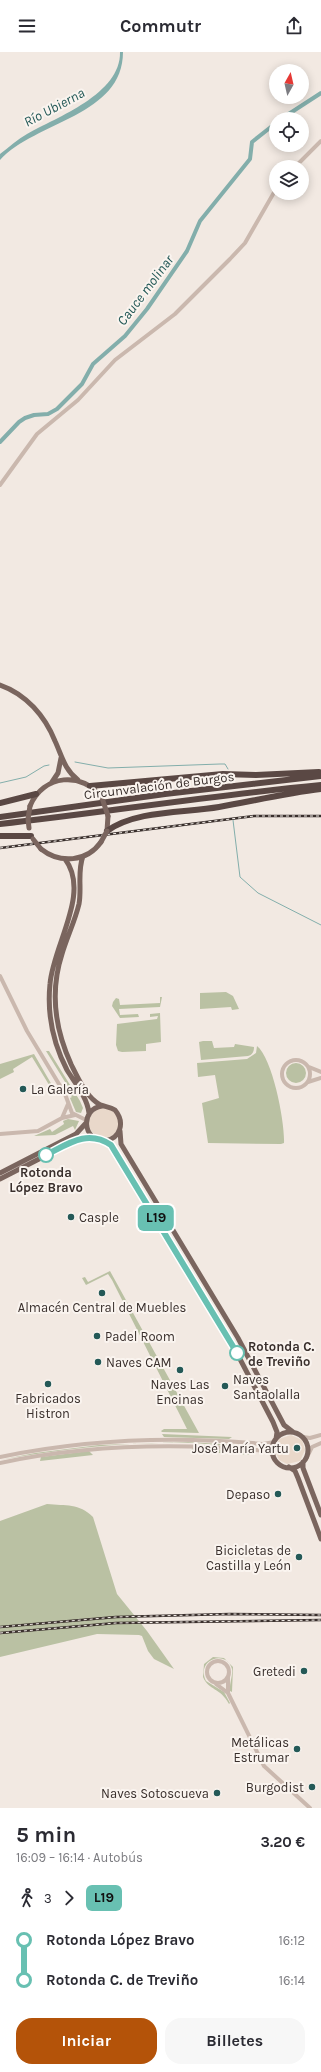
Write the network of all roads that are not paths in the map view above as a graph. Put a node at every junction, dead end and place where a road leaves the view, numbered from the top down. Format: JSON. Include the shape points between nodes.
{"nodes":[{"id":1,"x":321,"y":141,"type":"edge"},
{"id":2,"x":302,"y":160,"type":"edge"},
{"id":3,"x":270,"y":200,"type":"edge"},
{"id":4,"x":0,"y":485,"type":"edge"},
{"id":5,"x":0,"y":685,"type":"edge"},
{"id":6,"x":61,"y":755,"type":"junction"},
{"id":7,"x":321,"y":772,"type":"edge"},
{"id":8,"x":321,"y":776,"type":"edge"},
{"id":9,"x":78,"y":780,"type":"junction"},
{"id":10,"x":52,"y":782,"type":"junction"},
{"id":11,"x":321,"y":785,"type":"edge"},
{"id":12,"x":90,"y":786,"type":"junction"},
{"id":13,"x":321,"y":789,"type":"edge"},
{"id":14,"x":36,"y":794,"type":"junction"},
{"id":15,"x":0,"y":803,"type":"edge"},
{"id":16,"x":0,"y":817,"type":"edge"},
{"id":17,"x":0,"y":824,"type":"edge"},
{"id":18,"x":107,"y":831,"type":"junction"},
{"id":19,"x":0,"y":836,"type":"edge"},
{"id":20,"x":32,"y":838,"type":"junction"},
{"id":21,"x":83,"y":856,"type":"junction"},
{"id":22,"x":65,"y":859,"type":"junction"},
{"id":23,"x":0,"y":976,"type":"edge"},
{"id":24,"x":308,"y":1066,"type":"junction"},
{"id":25,"x":321,"y":1072,"type":"edge"},
{"id":26,"x":321,"y":1078,"type":"edge"},
{"id":27,"x":307,"y":1082,"type":"junction"},
{"id":28,"x":68,"y":1101,"type":"junction"},
{"id":29,"x":102,"y":1106,"type":"junction"},
{"id":30,"x":89,"y":1113,"type":"junction"},
{"id":31,"x":74,"y":1115,"type":"junction"},
{"id":32,"x":62,"y":1118,"type":"junction"},
{"id":33,"x":86,"y":1122,"type":"junction"},
{"id":34,"x":121,"y":1126,"type":"junction"},
{"id":35,"x":0,"y":1134,"type":"edge"},
{"id":36,"x":95,"y":1139,"type":"junction"},
{"id":37,"x":101,"y":1141,"type":"junction"},
{"id":38,"x":0,"y":1173,"type":"edge"},
{"id":39,"x":0,"y":1178,"type":"edge"},
{"id":40,"x":293,"y":1432,"type":"junction"},
{"id":41,"x":321,"y":1435,"type":"edge"},
{"id":42,"x":303,"y":1437,"type":"junction"},
{"id":43,"x":275,"y":1440,"type":"junction"},
{"id":44,"x":321,"y":1443,"type":"edge"},
{"id":45,"x":274,"y":1455,"type":"junction"},
{"id":46,"x":0,"y":1457,"type":"edge"},
{"id":47,"x":304,"y":1460,"type":"junction"},
{"id":48,"x":0,"y":1462,"type":"edge"},
{"id":49,"x":289,"y":1467,"type":"junction"},
{"id":50,"x":321,"y":1515,"type":"edge"},
{"id":51,"x":321,"y":1539,"type":"edge"},
{"id":52,"x":228,"y":1677,"type":"junction"},
{"id":53,"x":214,"y":1682,"type":"junction"},
{"id":54,"x":228,"y":1693,"type":"junction"},
{"id":55,"x":310,"y":1808,"type":"edge"}],
"edges":[{"from":1,"to":2,"type":"street"},
{"from":3,"to":4,"type":"street","via":[[250,236],[235,254],[175,314],[115,360],[78,400],[37,434]]},
{"from":5,"to":6,"type":"main road","via":[[18,694],[41,716],[49,727]]},
{"from":6,"to":9,"type":"main road","via":[[67,770]]},
{"from":6,"to":10,"type":"main road","via":[[58,773]]},
{"from":7,"to":12,"type":"highway","via":[[222,774]]},
{"from":8,"to":16,"type":"highway","name":"Circunvalación de Burgos"},
{"from":9,"to":10,"type":"main road"},
{"from":9,"to":12,"type":"main road"},
{"from":10,"to":14,"type":"main road"},
{"from":11,"to":17,"type":"highway","name":"Circunvalación de Burgos","via":[[238,793]]},
{"from":12,"to":18,"type":"main road","bridge":true,"via":[[102,798],[108,816]]},
{"from":13,"to":18,"type":"highway","via":[[218,807],[133,818],[118,823]]},
{"from":14,"to":15,"type":"highway"},
{"from":14,"to":20,"type":"main road","bridge":true,"via":[[28,814],[28,828]]},
{"from":18,"to":21,"type":"main road","bridge":true,"via":[[95,849]]},
{"from":19,"to":20,"type":"highway"},
{"from":20,"to":22,"type":"main road","bridge":true,"via":[[41,849]]},
{"from":21,"to":22,"type":"main road"},
{"from":21,"to":29,"type":"main road","via":[[80,864],[79,904],[58,971],[56,1012],[61,1039],[73,1068],[92,1098]]},
{"from":22,"to":30,"type":"main road","via":[[74,874],[75,890],[71,912],[51,974],[50,1016],[61,1056],[84,1097]]},
{"from":23,"to":28,"type":"street","via":[[25,1027]]},
{"from":24,"to":25,"type":"street"},
{"from":24,"to":27,"type":"street","via":[[310,1073]]},
{"from":24,"to":27,"type":"street","via":[[301,1061],[293,1060],[286,1065],[283,1073],[284,1081],[290,1086],[297,1087]]},
{"from":26,"to":27,"type":"street"},
{"from":28,"to":31,"type":"street"},
{"from":28,"to":32,"type":"street"},
{"from":29,"to":30,"type":"main road","via":[[94,1108]]},
{"from":29,"to":34,"type":"main road","via":[[115,1110],[121,1120]]},
{"from":30,"to":33,"type":"main road"},
{"from":31,"to":32,"type":"street"},
{"from":31,"to":33,"type":"street"},
{"from":32,"to":35,"type":"street","via":[[38,1131]]},
{"from":33,"to":36,"type":"main road","via":[[88,1131]]},
{"from":33,"to":38,"type":"main road","via":[[79,1132]]},
{"from":34,"to":37,"type":"main road","via":[[114,1138]]},
{"from":34,"to":40,"type":"main road","via":[[121,1144],[238,1338],[284,1425]]},
{"from":36,"to":37,"type":"main road"},
{"from":36,"to":39,"type":"main road","via":[[78,1139]]},
{"from":37,"to":43,"type":"main road","via":[[111,1145],[116,1152],[229,1338],[273,1422],[277,1432]]},
{"from":40,"to":42,"type":"main road"},
{"from":40,"to":43,"type":"main road","via":[[281,1434]]},
{"from":41,"to":42,"type":"street"},
{"from":42,"to":47,"type":"main road","via":[[308,1449]]},
{"from":43,"to":45,"type":"main road"},
{"from":43,"to":46,"type":"street","via":[[264,1444],[128,1440],[69,1445]]},
{"from":44,"to":47,"type":"street","via":[[312,1448]]},
{"from":45,"to":48,"type":"street","via":[[253,1449],[158,1445],[79,1450]]},
{"from":45,"to":49,"type":"main road","via":[[280,1464]]},
{"from":47,"to":49,"type":"main road"},
{"from":47,"to":50,"type":"main road","via":[[303,1468]]},
{"from":49,"to":51,"type":"main road","via":[[295,1471]]},
{"from":52,"to":53,"type":"street","via":[[220,1683]]},
{"from":52,"to":53,"type":"street","via":[[227,1667],[221,1662],[214,1662],[208,1667],[207,1674]]},
{"from":52,"to":54,"type":"street"},
{"from":53,"to":54,"type":"street"},
{"from":54,"to":55,"type":"street","via":[[265,1768]]}]}
